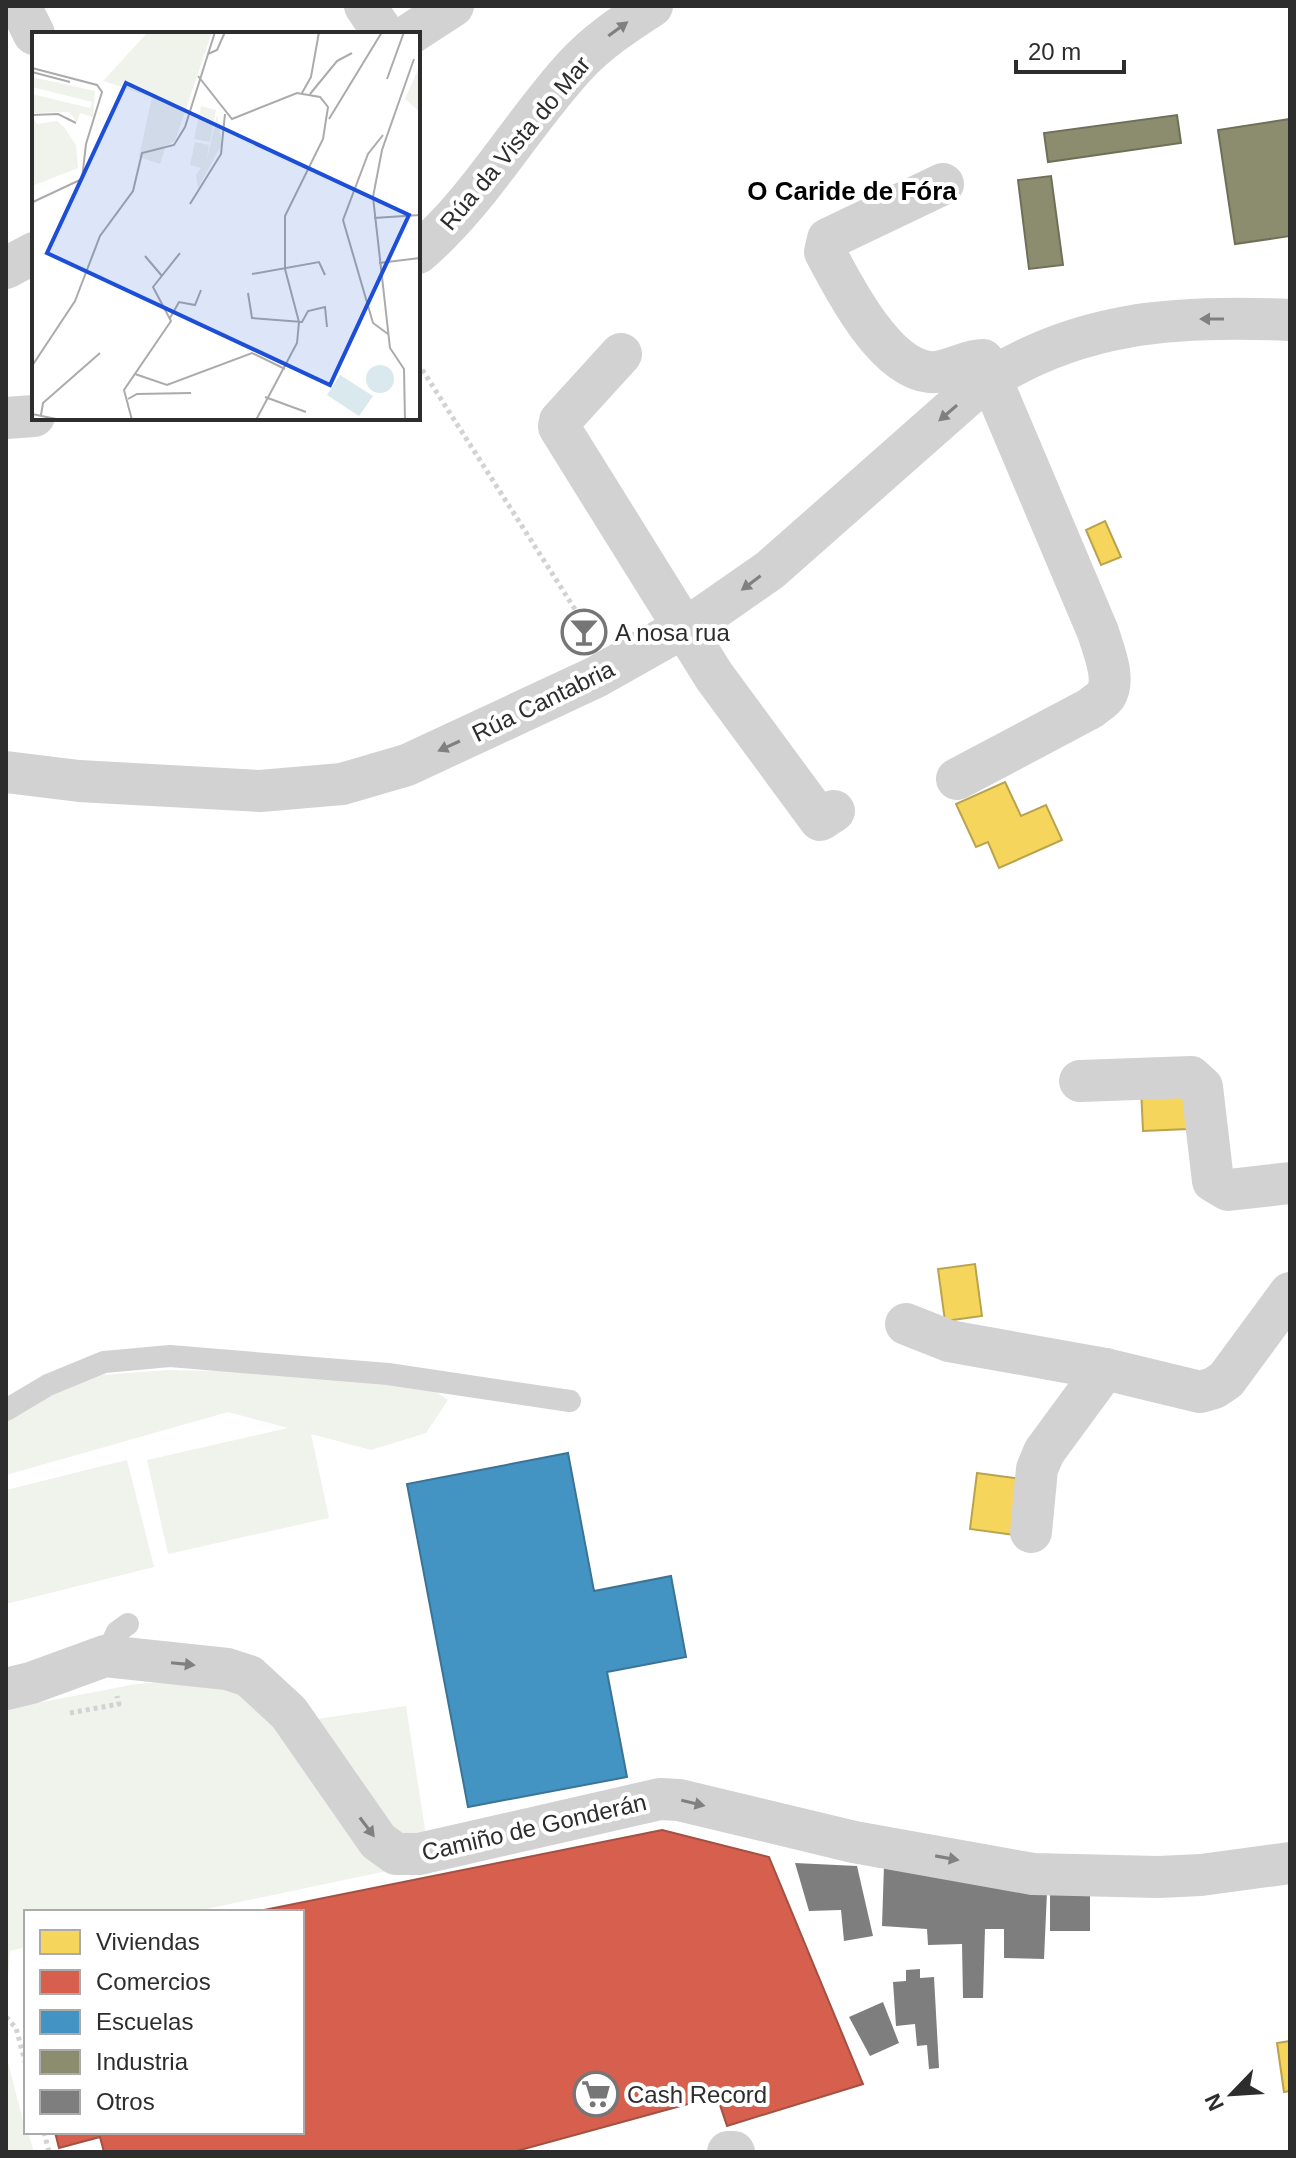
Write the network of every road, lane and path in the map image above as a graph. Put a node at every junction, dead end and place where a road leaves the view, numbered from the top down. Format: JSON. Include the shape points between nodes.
{"nodes":[{"id":1,"x":20,"y":6,"type":"edge"},
{"id":2,"x":365,"y":6,"type":"edge"},
{"id":3,"x":453,"y":6,"type":"edge"},
{"id":4,"x":652,"y":6,"type":"edge"},
{"id":5,"x":33,"y":32,"type":"edge"},
{"id":6,"x":383,"y":32,"type":"edge"},
{"id":7,"x":413,"y":32,"type":"edge"},
{"id":8,"x":943,"y":184,"type":"dead end"},
{"id":9,"x":420,"y":251,"type":"edge"},
{"id":10,"x":32,"y":254,"type":"edge"},
{"id":11,"x":6,"y":268,"type":"edge"},
{"id":12,"x":1290,"y":320,"type":"edge"},
{"id":13,"x":621,"y":354,"type":"dead end"},
{"id":14,"x":420,"y":366,"type":"edge"},
{"id":15,"x":992,"y":378,"type":"junction"},
{"id":16,"x":32,"y":416,"type":"edge"},
{"id":17,"x":6,"y":418,"type":"edge"},
{"id":18,"x":683,"y":628,"type":"junction"},
{"id":19,"x":599,"y":647,"type":"dead end"},
{"id":20,"x":6,"y":772,"type":"edge"},
{"id":21,"x":957,"y":779,"type":"dead end"},
{"id":22,"x":834,"y":811,"type":"dead end"},
{"id":23,"x":1080,"y":1081,"type":"dead end"},
{"id":24,"x":1290,"y":1183,"type":"edge"},
{"id":25,"x":1290,"y":1293,"type":"edge"},
{"id":26,"x":906,"y":1324,"type":"dead end"},
{"id":27,"x":1105,"y":1369,"type":"junction"},
{"id":28,"x":570,"y":1401,"type":"dead end"},
{"id":29,"x":6,"y":1410,"type":"edge"},
{"id":30,"x":1031,"y":1532,"type":"dead end"},
{"id":31,"x":6,"y":1689,"type":"edge"},
{"id":32,"x":1290,"y":1863,"type":"edge"},
{"id":33,"x":6,"y":2017,"type":"edge"},
{"id":34,"x":24,"y":2058,"type":"edge"},
{"id":35,"x":728,"y":2152,"type":"edge"},
{"id":36,"x":734,"y":2152,"type":"edge"}],
"edges":[{"from":1,"to":5,"type":"street"},
{"from":2,"to":6,"type":"street"},
{"from":3,"to":7,"type":"street"},
{"from":9,"to":4,"type":"street","name":"Rúa da Vista do Mar","one_way":true,"via":[[445,230],[575,66],[612,31]]},
{"from":8,"to":15,"type":"street","via":[[828,239],[825,252],[872,331],[896,355],[930,372],[983,360]]},
{"from":10,"to":11,"type":"street"},
{"from":12,"to":15,"type":"street","name":"Rúa Cantabria","one_way":true,"via":[[1176,319],[1131,325],[1042,351]]},
{"from":13,"to":18,"type":"street","via":[[559,427]]},
{"from":14,"to":19,"type":"path"},
{"from":15,"to":18,"type":"street","name":"Rúa Cantabria","one_way":true,"via":[[770,570]]},
{"from":15,"to":21,"type":"street","via":[[1098,632],[1109,684],[1106,695],[1091,708]]},
{"from":16,"to":17,"type":"street"},
{"from":18,"to":20,"type":"street","name":"Rúa Cantabria","one_way":true,"via":[[596,677],[435,753],[342,784],[260,791]]},
{"from":18,"to":22,"type":"street","via":[[820,820]]},
{"from":23,"to":24,"type":"street","via":[[1191,1077],[1202,1087],[1213,1181],[1228,1190]]},
{"from":25,"to":27,"type":"street","via":[[1226,1380],[1214,1388],[1200,1392]]},
{"from":26,"to":27,"type":"street","via":[[949,1341]]},
{"from":27,"to":30,"type":"street","via":[[1044,1452],[1037,1469]]},
{"from":28,"to":29,"type":"lane","via":[[388,1374],[170,1356],[104,1362]]},
{"from":31,"to":32,"type":"street","name":"Camiño de Gonderán","one_way":true,"via":[[31,1683],[117,1640],[249,1676],[289,1713],[362,1820],[396,1854],[419,1854],[660,1799],[1033,1874],[1158,1877]]},
{"from":33,"to":34,"type":"path","via":[[16,2028]]},
{"from":35,"to":36,"type":"street"}]}
